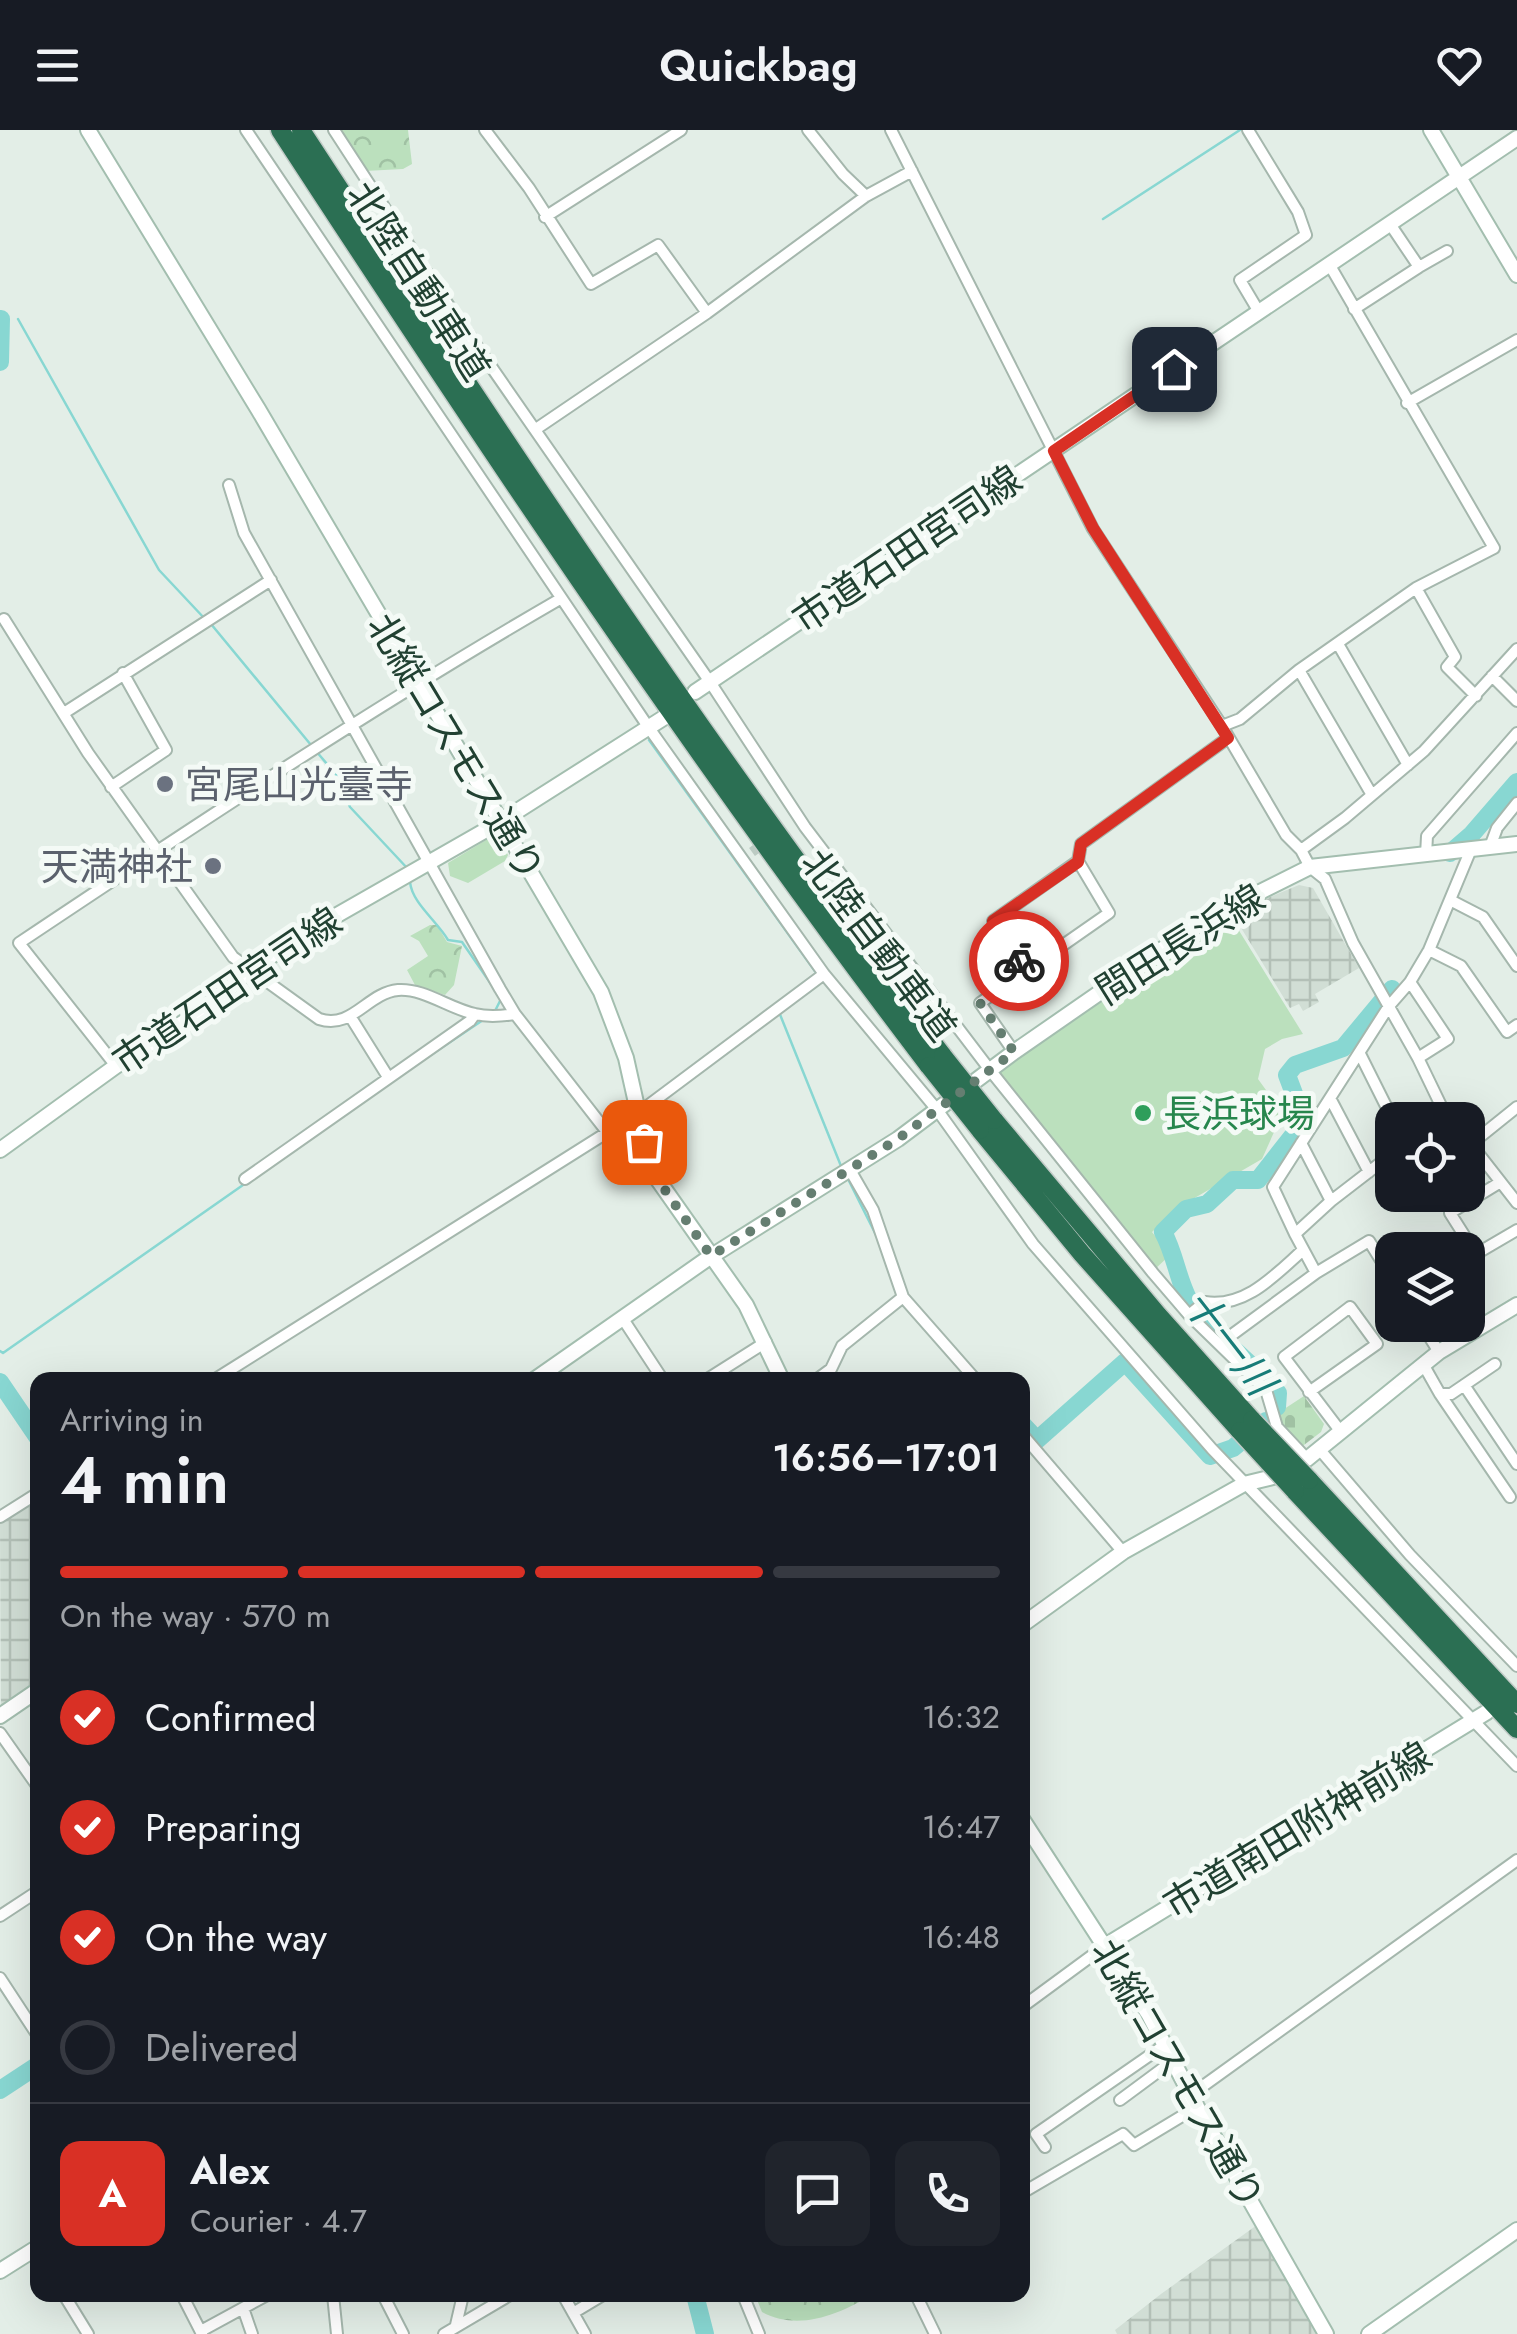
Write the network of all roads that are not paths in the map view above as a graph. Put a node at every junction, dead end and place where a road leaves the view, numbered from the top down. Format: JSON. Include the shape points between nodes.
{"nodes":[{"id":1,"x":88,"y":130,"type":"edge"},
{"id":2,"x":246,"y":130,"type":"edge"},
{"id":3,"x":280,"y":130,"type":"edge"},
{"id":4,"x":301,"y":130,"type":"edge"},
{"id":5,"x":334,"y":130,"type":"edge"},
{"id":6,"x":485,"y":130,"type":"edge"},
{"id":7,"x":808,"y":130,"type":"edge"},
{"id":8,"x":891,"y":130,"type":"edge"},
{"id":9,"x":1248,"y":130,"type":"edge"},
{"id":10,"x":1431,"y":130,"type":"edge"},
{"id":11,"x":677,"y":131,"type":"edge"},
{"id":12,"x":1514,"y":146,"type":"edge"},
{"id":13,"x":912,"y":171,"type":"junction"},
{"id":14,"x":1460,"y":178,"type":"junction"},
{"id":15,"x":866,"y":196,"type":"junction"},
{"id":16,"x":545,"y":217,"type":"junction"},
{"id":17,"x":1390,"y":224,"type":"junction"},
{"id":18,"x":1447,"y":251,"type":"dead end"},
{"id":19,"x":1329,"y":264,"type":"junction"},
{"id":20,"x":1419,"y":267,"type":"junction"},
{"id":21,"x":1517,"y":275,"type":"edge"},
{"id":22,"x":1354,"y":309,"type":"junction"},
{"id":23,"x":1259,"y":312,"type":"junction"},
{"id":24,"x":707,"y":313,"type":"junction"},
{"id":25,"x":1517,"y":340,"type":"edge"},
{"id":26,"x":1407,"y":403,"type":"junction"},
{"id":27,"x":536,"y":429,"type":"junction"},
{"id":28,"x":1054,"y":451,"type":"junction"},
{"id":29,"x":229,"y":485,"type":"dead end"},
{"id":30,"x":271,"y":580,"type":"junction"},
{"id":31,"x":1416,"y":588,"type":"junction"},
{"id":32,"x":560,"y":598,"type":"junction"},
{"id":33,"x":4,"y":619,"type":"dead end"},
{"id":34,"x":1338,"y":644,"type":"junction"},
{"id":35,"x":1517,"y":649,"type":"edge"},
{"id":36,"x":1298,"y":670,"type":"junction"},
{"id":37,"x":122,"y":673,"type":"junction"},
{"id":38,"x":1492,"y":676,"type":"junction"},
{"id":39,"x":416,"y":682,"type":"junction"},
{"id":40,"x":710,"y":682,"type":"junction"},
{"id":41,"x":696,"y":692,"type":"dead end"},
{"id":42,"x":1476,"y":696,"type":"junction"},
{"id":43,"x":1517,"y":701,"type":"edge"},
{"id":44,"x":64,"y":713,"type":"junction"},
{"id":45,"x":665,"y":717,"type":"dead end"},
{"id":46,"x":352,"y":724,"type":"junction"},
{"id":47,"x":1222,"y":726,"type":"junction"},
{"id":48,"x":649,"y":728,"type":"junction"},
{"id":49,"x":1517,"y":733,"type":"edge"},
{"id":50,"x":1228,"y":738,"type":"junction"},
{"id":51,"x":1408,"y":765,"type":"junction"},
{"id":52,"x":112,"y":786,"type":"junction"},
{"id":53,"x":1372,"y":795,"type":"junction"},
{"id":54,"x":1517,"y":803,"type":"edge"},
{"id":55,"x":799,"y":818,"type":"junction"},
{"id":56,"x":500,"y":822,"type":"junction"},
{"id":57,"x":788,"y":826,"type":"tunnel mouth"},
{"id":58,"x":1517,"y":844,"type":"edge"},
{"id":59,"x":1490,"y":847,"type":"junction"},
{"id":60,"x":159,"y":850,"type":"junction"},
{"id":61,"x":1301,"y":850,"type":"junction"},
{"id":62,"x":1470,"y":852,"type":"junction"},
{"id":63,"x":1430,"y":855,"type":"junction"},
{"id":64,"x":1078,"y":862,"type":"junction"},
{"id":65,"x":429,"y":863,"type":"junction"},
{"id":66,"x":1310,"y":868,"type":"junction"},
{"id":67,"x":1450,"y":900,"type":"junction"},
{"id":68,"x":1430,"y":950,"type":"junction"},
{"id":69,"x":1517,"y":966,"type":"edge"},
{"id":70,"x":1025,"y":970,"type":"junction"},
{"id":71,"x":249,"y":971,"type":"junction"},
{"id":72,"x":824,"y":974,"type":"junction"},
{"id":73,"x":1410,"y":982,"type":"junction"},
{"id":74,"x":1389,"y":1006,"type":"junction"},
{"id":75,"x":474,"y":1014,"type":"junction"},
{"id":76,"x":515,"y":1014,"type":"junction"},
{"id":77,"x":350,"y":1016,"type":"junction"},
{"id":78,"x":1517,"y":1025,"type":"edge"},
{"id":79,"x":1014,"y":1052,"type":"junction"},
{"id":80,"x":1360,"y":1054,"type":"junction"},
{"id":81,"x":1418,"y":1058,"type":"junction"},
{"id":82,"x":936,"y":1061,"type":"junction"},
{"id":83,"x":116,"y":1066,"type":"junction"},
{"id":84,"x":990,"y":1070,"type":"junction"},
{"id":85,"x":388,"y":1078,"type":"junction"},
{"id":86,"x":1330,"y":1098,"type":"junction"},
{"id":87,"x":1384,"y":1102,"type":"edge"},
{"id":88,"x":1439,"y":1102,"type":"edge"},
{"id":89,"x":1517,"y":1107,"type":"edge"},
{"id":90,"x":938,"y":1111,"type":"junction"},
{"id":91,"x":638,"y":1113,"type":"junction"},
{"id":92,"x":607,"y":1132,"type":"junction"},
{"id":93,"x":1301,"y":1143,"type":"junction"},
{"id":94,"x":0,"y":1150,"type":"edge"},
{"id":95,"x":1375,"y":1167,"type":"edge"},
{"id":96,"x":850,"y":1170,"type":"junction"},
{"id":97,"x":1368,"y":1172,"type":"junction"},
{"id":98,"x":245,"y":1178,"type":"dead end"},
{"id":99,"x":1500,"y":1183,"type":"junction"},
{"id":100,"x":1331,"y":1200,"type":"junction"},
{"id":101,"x":1517,"y":1203,"type":"edge"},
{"id":102,"x":1517,"y":1230,"type":"edge"},
{"id":103,"x":1296,"y":1234,"type":"junction"},
{"id":104,"x":1375,"y":1249,"type":"edge"},
{"id":105,"x":1302,"y":1251,"type":"junction"},
{"id":106,"x":711,"y":1256,"type":"junction"},
{"id":107,"x":1316,"y":1272,"type":"junction"},
{"id":108,"x":903,"y":1297,"type":"junction"},
{"id":109,"x":1517,"y":1305,"type":"edge"},
{"id":110,"x":1193,"y":1311,"type":"junction"},
{"id":111,"x":622,"y":1319,"type":"junction"},
{"id":112,"x":1233,"y":1334,"type":"dead end"},
{"id":113,"x":766,"y":1342,"type":"junction"},
{"id":114,"x":1433,"y":1342,"type":"edge"},
{"id":115,"x":1439,"y":1352,"type":"junction"},
{"id":116,"x":1424,"y":1364,"type":"junction"},
{"id":117,"x":1495,"y":1364,"type":"dead end"},
{"id":118,"x":227,"y":1372,"type":"edge"},
{"id":119,"x":546,"y":1372,"type":"edge"},
{"id":120,"x":658,"y":1372,"type":"edge"},
{"id":121,"x":719,"y":1372,"type":"edge"},
{"id":122,"x":779,"y":1372,"type":"edge"},
{"id":123,"x":826,"y":1372,"type":"edge"},
{"id":124,"x":969,"y":1372,"type":"edge"},
{"id":125,"x":1464,"y":1385,"type":"junction"},
{"id":126,"x":1309,"y":1392,"type":"junction"},
{"id":127,"x":1440,"y":1394,"type":"junction"},
{"id":128,"x":1341,"y":1432,"type":"junction"},
{"id":129,"x":1030,"y":1442,"type":"edge"},
{"id":130,"x":1313,"y":1454,"type":"junction"},
{"id":131,"x":1517,"y":1464,"type":"edge"},
{"id":132,"x":1244,"y":1484,"type":"junction"},
{"id":133,"x":1302,"y":1486,"type":"junction"},
{"id":134,"x":30,"y":1498,"type":"edge"},
{"id":135,"x":1510,"y":1498,"type":"dead end"},
{"id":136,"x":0,"y":1518,"type":"edge"},
{"id":137,"x":1124,"y":1552,"type":"junction"},
{"id":138,"x":1030,"y":1620,"type":"edge"},
{"id":139,"x":1517,"y":1666,"type":"edge"},
{"id":140,"x":30,"y":1695,"type":"edge"},
{"id":141,"x":1517,"y":1704,"type":"edge"},
{"id":142,"x":0,"y":1716,"type":"edge"},
{"id":143,"x":1482,"y":1717,"type":"junction"},
{"id":144,"x":1517,"y":1729,"type":"edge"},
{"id":145,"x":0,"y":1733,"type":"edge"},
{"id":146,"x":1517,"y":1766,"type":"edge"},
{"id":147,"x":30,"y":1776,"type":"edge"},
{"id":148,"x":1030,"y":1830,"type":"edge"},
{"id":149,"x":1517,"y":1860,"type":"edge"},
{"id":150,"x":30,"y":1895,"type":"edge"},
{"id":151,"x":0,"y":1916,"type":"edge"},
{"id":152,"x":1105,"y":1946,"type":"junction"},
{"id":153,"x":0,"y":1978,"type":"edge"},
{"id":154,"x":1030,"y":2001,"type":"edge"},
{"id":155,"x":30,"y":2024,"type":"edge"},
{"id":156,"x":1166,"y":2044,"type":"junction"},
{"id":157,"x":1174,"y":2060,"type":"junction"},
{"id":158,"x":1120,"y":2100,"type":"dead end"},
{"id":159,"x":1194,"y":2100,"type":"junction"},
{"id":160,"x":1044,"y":2147,"type":"dead end"},
{"id":161,"x":1030,"y":2188,"type":"edge"},
{"id":162,"x":1517,"y":2230,"type":"edge"},
{"id":163,"x":30,"y":2253,"type":"edge"},
{"id":164,"x":0,"y":2271,"type":"edge"},
{"id":165,"x":68,"y":2302,"type":"edge"},
{"id":166,"x":186,"y":2302,"type":"edge"},
{"id":167,"x":254,"y":2302,"type":"edge"},
{"id":168,"x":334,"y":2302,"type":"edge"},
{"id":169,"x":387,"y":2302,"type":"edge"},
{"id":170,"x":462,"y":2302,"type":"edge"},
{"id":171,"x":497,"y":2302,"type":"edge"},
{"id":172,"x":568,"y":2302,"type":"edge"},
{"id":173,"x":591,"y":2302,"type":"edge"},
{"id":174,"x":746,"y":2302,"type":"edge"},
{"id":175,"x":920,"y":2302,"type":"edge"},
{"id":176,"x":243,"y":2308,"type":"junction"},
{"id":177,"x":573,"y":2312,"type":"junction"},
{"id":178,"x":456,"y":2324,"type":"junction"},
{"id":179,"x":202,"y":2333,"type":"edge"},
{"id":180,"x":88,"y":2334,"type":"edge"},
{"id":181,"x":252,"y":2334,"type":"edge"},
{"id":182,"x":337,"y":2334,"type":"edge"},
{"id":183,"x":403,"y":2334,"type":"edge"},
{"id":184,"x":444,"y":2334,"type":"edge"},
{"id":185,"x":585,"y":2334,"type":"edge"},
{"id":186,"x":760,"y":2334,"type":"edge"},
{"id":187,"x":936,"y":2334,"type":"edge"},
{"id":188,"x":1326,"y":2334,"type":"edge"},
{"id":189,"x":1369,"y":2334,"type":"edge"}],
"edges":[{"from":1,"to":39,"type":"street","name":"北縦コスモス通り"},
{"from":2,"to":32,"type":"street"},
{"from":3,"to":82,"type":"highway","name":"北陸自動車道","via":[[608,622],[830,936]]},
{"from":4,"to":82,"type":"highway","name":"北陸自動車道","via":[[623,612]]},
{"from":5,"to":27,"type":"street"},
{"from":6,"to":16,"type":"street"},
{"from":7,"to":15,"type":"street"},
{"from":8,"to":13,"type":"street"},
{"from":9,"to":23,"type":"street","via":[[1306,235],[1240,280]]},
{"from":10,"to":14,"type":"street"},
{"from":11,"to":16,"type":"street"},
{"from":12,"to":14,"type":"street","name":"市道石田宮司線"},
{"from":13,"to":15,"type":"street"},
{"from":13,"to":28,"type":"street"},
{"from":14,"to":17,"type":"street","name":"市道石田宮司線"},
{"from":14,"to":21,"type":"street"},
{"from":15,"to":24,"type":"street"},
{"from":16,"to":24,"type":"street","via":[[590,284],[658,244]]},
{"from":17,"to":19,"type":"street","name":"市道石田宮司線"},
{"from":17,"to":20,"type":"street"},
{"from":18,"to":20,"type":"street"},
{"from":19,"to":22,"type":"street"},
{"from":19,"to":23,"type":"street","name":"市道石田宮司線"},
{"from":20,"to":22,"type":"street"},
{"from":22,"to":26,"type":"street"},
{"from":23,"to":28,"type":"street","name":"市道石田宮司線"},
{"from":24,"to":27,"type":"street"},
{"from":25,"to":26,"type":"street"},
{"from":26,"to":31,"type":"street","via":[[1494,548]]},
{"from":27,"to":40,"type":"street"},
{"from":28,"to":40,"type":"street","name":"市道石田宮司線"},
{"from":28,"to":47,"type":"street","via":[[1093,528]]},
{"from":29,"to":30,"type":"street","via":[[244,533]]},
{"from":30,"to":37,"type":"street"},
{"from":30,"to":46,"type":"street"},
{"from":31,"to":34,"type":"street"},
{"from":31,"to":42,"type":"street","via":[[1455,657],[1447,667]]},
{"from":32,"to":39,"type":"street"},
{"from":32,"to":48,"type":"street"},
{"from":33,"to":44,"type":"street"},
{"from":34,"to":36,"type":"street"},
{"from":34,"to":51,"type":"street"},
{"from":35,"to":38,"type":"street"},
{"from":36,"to":47,"type":"street","via":[[1240,719]]},
{"from":36,"to":53,"type":"street"},
{"from":37,"to":44,"type":"street"},
{"from":37,"to":52,"type":"street","via":[[166,750]]},
{"from":38,"to":42,"type":"street"},
{"from":38,"to":43,"type":"street"},
{"from":39,"to":46,"type":"street"},
{"from":39,"to":56,"type":"street","name":"北縦コスモス通り"},
{"from":40,"to":41,"type":"street","name":"市道石田宮司線"},
{"from":40,"to":55,"type":"street"},
{"from":42,"to":51,"type":"street"},
{"from":44,"to":52,"type":"street"},
{"from":45,"to":48,"type":"street","name":"市道石田宮司線"},
{"from":46,"to":60,"type":"street"},
{"from":46,"to":65,"type":"street"},
{"from":47,"to":50,"type":"street"},
{"from":48,"to":56,"type":"street","name":"市道石田宮司線"},
{"from":48,"to":72,"type":"street","via":[[748,856]]},
{"from":49,"to":63,"type":"street","via":[[1427,836]]},
{"from":50,"to":61,"type":"street"},
{"from":50,"to":64,"type":"street","via":[[1081,844]]},
{"from":51,"to":53,"type":"street"},
{"from":52,"to":60,"type":"street"},
{"from":53,"to":61,"type":"street"},
{"from":54,"to":59,"type":"street"},
{"from":55,"to":57,"type":"street"},
{"from":55,"to":84,"type":"street"},
{"from":56,"to":65,"type":"street","name":"市道石田宮司線"},
{"from":56,"to":91,"type":"street","name":"北縦コスモス通り","via":[[601,992]]},
{"from":58,"to":59,"type":"street","name":"間田長浜線"},
{"from":59,"to":62,"type":"street","name":"間田長浜線"},
{"from":60,"to":71,"type":"street"},
{"from":60,"to":83,"type":"street","via":[[19,944]]},
{"from":61,"to":66,"type":"street"},
{"from":62,"to":63,"type":"street","name":"間田長浜線"},
{"from":62,"to":67,"type":"street"},
{"from":63,"to":66,"type":"street","name":"間田長浜線"},
{"from":64,"to":70,"type":"street","via":[[993,921]]},
{"from":64,"to":70,"type":"street","via":[[1110,913]]},
{"from":65,"to":71,"type":"street","name":"市道石田宮司線"},
{"from":65,"to":76,"type":"street"},
{"from":66,"to":74,"type":"street","via":[[1325,879]]},
{"from":66,"to":79,"type":"street","name":"間田長浜線","via":[[1206,920]]},
{"from":67,"to":68,"type":"street"},
{"from":67,"to":69,"type":"street","via":[[1482,917]]},
{"from":68,"to":73,"type":"street"},
{"from":68,"to":78,"type":"street","via":[[1460,966],[1507,1032]]},
{"from":70,"to":79,"type":"street","via":[[980,1003]]},
{"from":71,"to":77,"type":"street","via":[[318,1019]]},
{"from":71,"to":83,"type":"street","name":"市道石田宮司線","via":[[212,1004]]},
{"from":72,"to":90,"type":"street"},
{"from":72,"to":91,"type":"street"},
{"from":73,"to":74,"type":"street"},
{"from":73,"to":81,"type":"street","via":[[1448,1039]]},
{"from":74,"to":80,"type":"street"},
{"from":74,"to":81,"type":"street"},
{"from":75,"to":76,"type":"street"},
{"from":75,"to":77,"type":"street","via":[[400,990]]},
{"from":75,"to":85,"type":"street"},
{"from":76,"to":92,"type":"street"},
{"from":77,"to":85,"type":"street"},
{"from":79,"to":84,"type":"street","name":"間田長浜線"},
{"from":80,"to":86,"type":"street"},
{"from":80,"to":87,"type":"street"},
{"from":81,"to":88,"type":"street"},
{"from":82,"to":133,"type":"highway","name":"北陸自動車道","bridge":true},
{"from":83,"to":94,"type":"street","name":"市道石田宮司線"},
{"from":84,"to":90,"type":"street","name":"間田長浜線"},
{"from":84,"to":110,"type":"street"},
{"from":85,"to":98,"type":"street"},
{"from":86,"to":93,"type":"street"},
{"from":86,"to":97,"type":"street"},
{"from":89,"to":99,"type":"street","via":[[1471,1142]]},
{"from":90,"to":96,"type":"street","name":"間田長浜線"},
{"from":90,"to":132,"type":"street","via":[[1032,1244]]},
{"from":91,"to":92,"type":"street"},
{"from":91,"to":106,"type":"street","name":"北縦コスモス通り","via":[[651,1170]]},
{"from":92,"to":118,"type":"street"},
{"from":93,"to":100,"type":"street"},
{"from":93,"to":103,"type":"street","via":[[1273,1187]]},
{"from":95,"to":97,"type":"street"},
{"from":96,"to":106,"type":"street","name":"間田長浜線"},
{"from":96,"to":108,"type":"street","via":[[873,1210]]},
{"from":97,"to":100,"type":"street"},
{"from":99,"to":101,"type":"street"},
{"from":99,"to":102,"type":"street","via":[[1450,1213],[1476,1254]]},
{"from":100,"to":103,"type":"street"},
{"from":103,"to":105,"type":"street"},
{"from":104,"to":107,"type":"street","via":[[1370,1241]]},
{"from":105,"to":107,"type":"street"},
{"from":105,"to":110,"type":"street","via":[[1260,1288]]},
{"from":106,"to":111,"type":"street","name":"間田長浜線"},
{"from":106,"to":113,"type":"street","name":"北縦コスモス通り"},
{"from":107,"to":112,"type":"street"},
{"from":108,"to":123,"type":"street","via":[[842,1346]]},
{"from":108,"to":124,"type":"street"},
{"from":109,"to":115,"type":"street"},
{"from":110,"to":130,"type":"street","via":[[1266,1390],[1277,1427]]},
{"from":111,"to":119,"type":"street","name":"間田長浜線"},
{"from":111,"to":120,"type":"street"},
{"from":113,"to":121,"type":"street"},
{"from":113,"to":122,"type":"street","name":"北縦コスモス通り"},
{"from":114,"to":115,"type":"street"},
{"from":115,"to":116,"type":"street"},
{"from":116,"to":127,"type":"street"},
{"from":116,"to":128,"type":"street"},
{"from":117,"to":125,"type":"street"},
{"from":125,"to":127,"type":"street"},
{"from":125,"to":131,"type":"street"},
{"from":126,"to":126,"type":"street","via":[[1284,1357],[1350,1307],[1378,1344]]},
{"from":126,"to":128,"type":"street"},
{"from":127,"to":135,"type":"street"},
{"from":128,"to":130,"type":"street"},
{"from":129,"to":137,"type":"street"},
{"from":130,"to":132,"type":"street","via":[[1273,1477]]},
{"from":130,"to":139,"type":"street"},
{"from":132,"to":137,"type":"street"},
{"from":132,"to":143,"type":"street"},
{"from":133,"to":141,"type":"highway","name":"北陸自動車道"},
{"from":133,"to":144,"type":"highway","name":"北陸自動車道"},
{"from":134,"to":136,"type":"street"},
{"from":137,"to":138,"type":"street"},
{"from":140,"to":142,"type":"street"},
{"from":143,"to":146,"type":"street"},
{"from":143,"to":152,"type":"street","name":"市道南田附神前線"},
{"from":145,"to":147,"type":"street"},
{"from":148,"to":152,"type":"street","name":"北縦コスモス通り"},
{"from":149,"to":159,"type":"street"},
{"from":150,"to":151,"type":"street"},
{"from":152,"to":154,"type":"street"},
{"from":152,"to":156,"type":"street","name":"北縦コスモス通り"},
{"from":153,"to":155,"type":"street"},
{"from":156,"to":157,"type":"street","name":"北縦コスモス通り"},
{"from":156,"to":160,"type":"street","via":[[1036,2134]]},
{"from":157,"to":158,"type":"street"},
{"from":157,"to":159,"type":"street","name":"北縦コスモス通り"},
{"from":159,"to":161,"type":"street","via":[[1134,2145],[1123,2134]]},
{"from":159,"to":188,"type":"street","name":"北縦コスモス通り"},
{"from":162,"to":189,"type":"street"},
{"from":163,"to":164,"type":"street"},
{"from":165,"to":180,"type":"street"},
{"from":166,"to":179,"type":"street"},
{"from":167,"to":176,"type":"street"},
{"from":168,"to":182,"type":"street"},
{"from":169,"to":183,"type":"street"},
{"from":170,"to":178,"type":"street"},
{"from":171,"to":178,"type":"street"},
{"from":172,"to":177,"type":"street"},
{"from":173,"to":177,"type":"street"},
{"from":174,"to":186,"type":"street"},
{"from":175,"to":187,"type":"street"},
{"from":176,"to":179,"type":"street"},
{"from":176,"to":181,"type":"street"},
{"from":177,"to":185,"type":"street"},
{"from":178,"to":184,"type":"street"}]}
